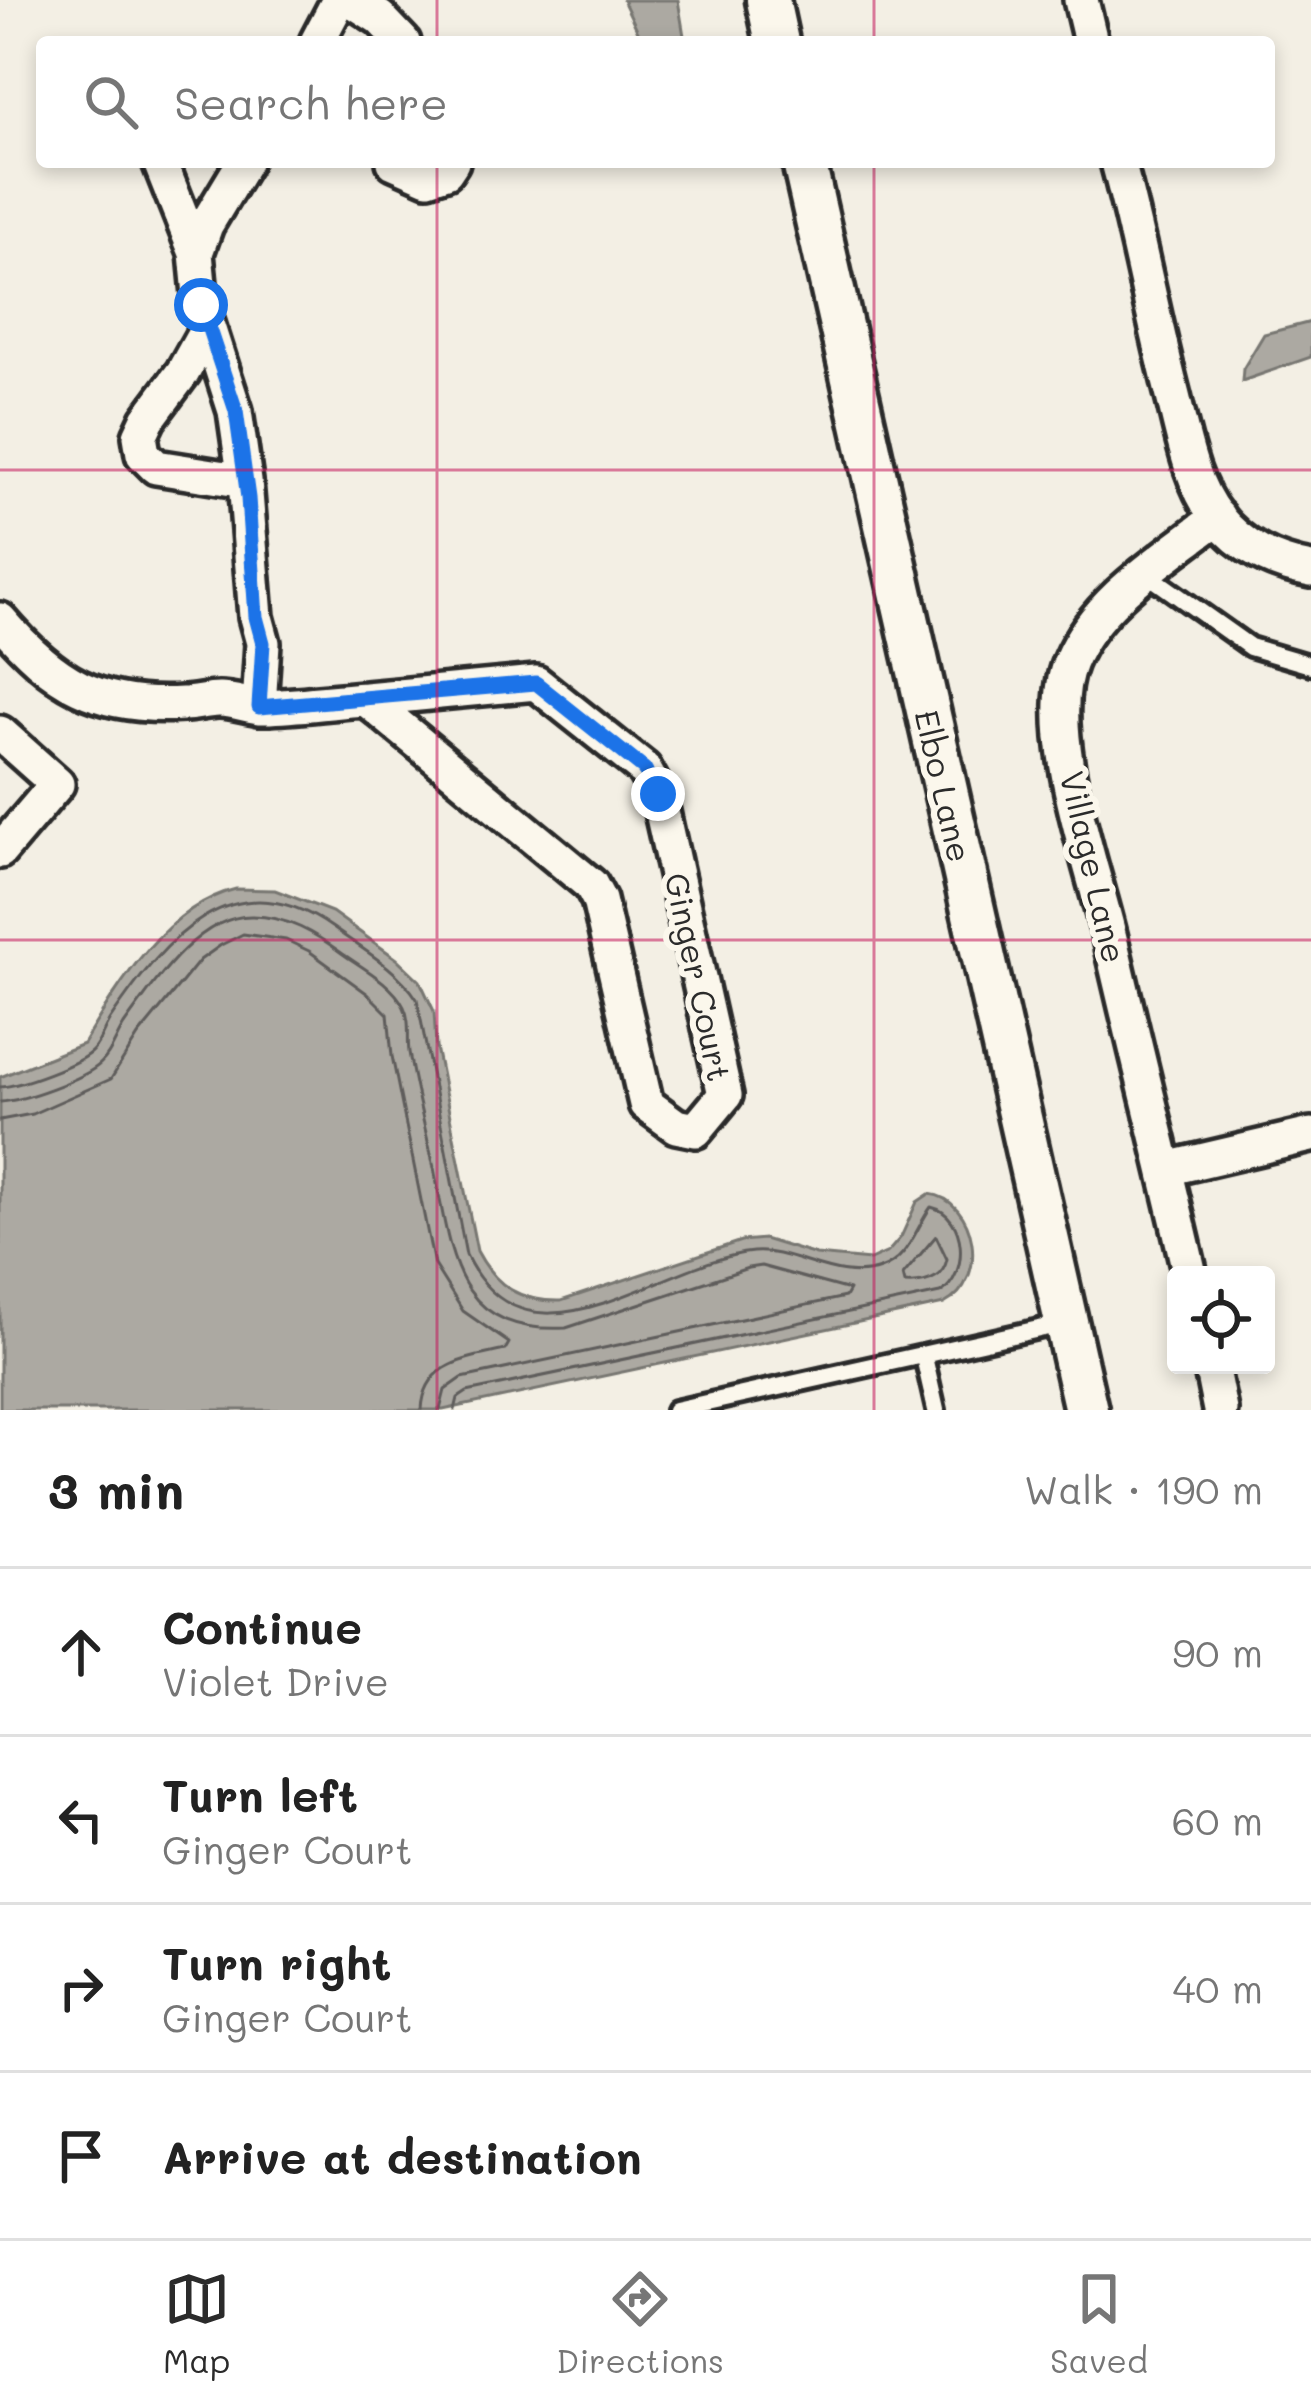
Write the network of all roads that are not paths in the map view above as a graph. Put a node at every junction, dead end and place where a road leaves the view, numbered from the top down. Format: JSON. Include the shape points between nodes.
{"nodes":[{"id":1,"x":339,"y":0,"type":"edge"},
{"id":2,"x":352,"y":0,"type":"edge"},
{"id":3,"x":768,"y":0,"type":"edge"},
{"id":4,"x":1082,"y":0,"type":"edge"},
{"id":5,"x":320,"y":36,"type":"edge"},
{"id":6,"x":397,"y":36,"type":"edge"},
{"id":7,"x":776,"y":36,"type":"edge"},
{"id":8,"x":1090,"y":36,"type":"edge"},
{"id":9,"x":162,"y":168,"type":"edge"},
{"id":10,"x":240,"y":168,"type":"edge"},
{"id":11,"x":408,"y":168,"type":"edge"},
{"id":12,"x":448,"y":168,"type":"edge"},
{"id":13,"x":805,"y":168,"type":"edge"},
{"id":14,"x":1119,"y":168,"type":"edge"},
{"id":15,"x":196,"y":253,"type":"junction"},
{"id":16,"x":208,"y":329,"type":"junction"},
{"id":17,"x":245,"y":481,"type":"junction"},
{"id":18,"x":1218,"y":517,"type":"junction"},
{"id":19,"x":1311,"y":570,"type":"edge"},
{"id":20,"x":1147,"y":574,"type":"junction"},
{"id":21,"x":0,"y":620,"type":"edge"},
{"id":22,"x":12,"y":660,"type":"edge"},
{"id":23,"x":1311,"y":665,"type":"edge"},
{"id":24,"x":366,"y":699,"type":"junction"},
{"id":25,"x":259,"y":707,"type":"junction"},
{"id":26,"x":0,"y":733,"type":"edge"},
{"id":27,"x":0,"y":850,"type":"edge"},
{"id":28,"x":1311,"y":1135,"type":"edge"},
{"id":29,"x":1166,"y":1169,"type":"junction"},
{"id":30,"x":1188,"y":1266,"type":"edge"},
{"id":31,"x":1066,"y":1323,"type":"junction"},
{"id":32,"x":924,"y":1357,"type":"junction"},
{"id":33,"x":1213,"y":1374,"type":"edge"},
{"id":34,"x":758,"y":1391,"type":"junction"},
{"id":35,"x":675,"y":1410,"type":"edge"},
{"id":36,"x":762,"y":1410,"type":"edge"},
{"id":37,"x":936,"y":1410,"type":"edge"},
{"id":38,"x":1086,"y":1410,"type":"edge"},
{"id":39,"x":1220,"y":1410,"type":"edge"}],
"edges":[{"from":1,"to":5,"type":"street"},
{"from":2,"to":6,"type":"street"},
{"from":3,"to":7,"type":"street"},
{"from":4,"to":8,"type":"street"},
{"from":9,"to":15,"type":"street"},
{"from":10,"to":15,"type":"street"},
{"from":11,"to":12,"type":"street","via":[[428,177]]},
{"from":13,"to":31,"type":"street","name":"Elbo Lane"},
{"from":14,"to":18,"type":"street","via":[[1179,420]]},
{"from":15,"to":16,"type":"street"},
{"from":16,"to":17,"type":"street","via":[[236,411]]},
{"from":16,"to":17,"type":"street","via":[[148,419],[142,454],[156,467]]},
{"from":17,"to":25,"type":"street","via":[[263,643]]},
{"from":18,"to":19,"type":"street","via":[[1250,549]]},
{"from":18,"to":20,"type":"street","name":"Village Lane"},
{"from":20,"to":23,"type":"lane","via":[[1250,647]]},
{"from":20,"to":29,"type":"street","name":"Village Lane","via":[[1083,636],[1061,698],[1073,798]]},
{"from":21,"to":22,"type":"street","name":"Ginger Court"},
{"from":22,"to":25,"type":"street","name":"Ginger Court","via":[[110,700]]},
{"from":24,"to":24,"type":"street","name":"Ginger Court","via":[[591,885],[646,1104],[696,1130],[725,1096],[658,794],[644,769],[536,683]]},
{"from":24,"to":25,"type":"street","name":"Ginger Court"},
{"from":26,"to":27,"type":"street","via":[[57,784]]},
{"from":28,"to":29,"type":"street"},
{"from":29,"to":30,"type":"street","name":"Village Lane"},
{"from":31,"to":32,"type":"lane"},
{"from":31,"to":38,"type":"street","name":"Elbo Lane"},
{"from":32,"to":34,"type":"lane"},
{"from":32,"to":37,"type":"lane"},
{"from":33,"to":39,"type":"street"},
{"from":34,"to":35,"type":"lane"},
{"from":34,"to":36,"type":"lane"}]}
